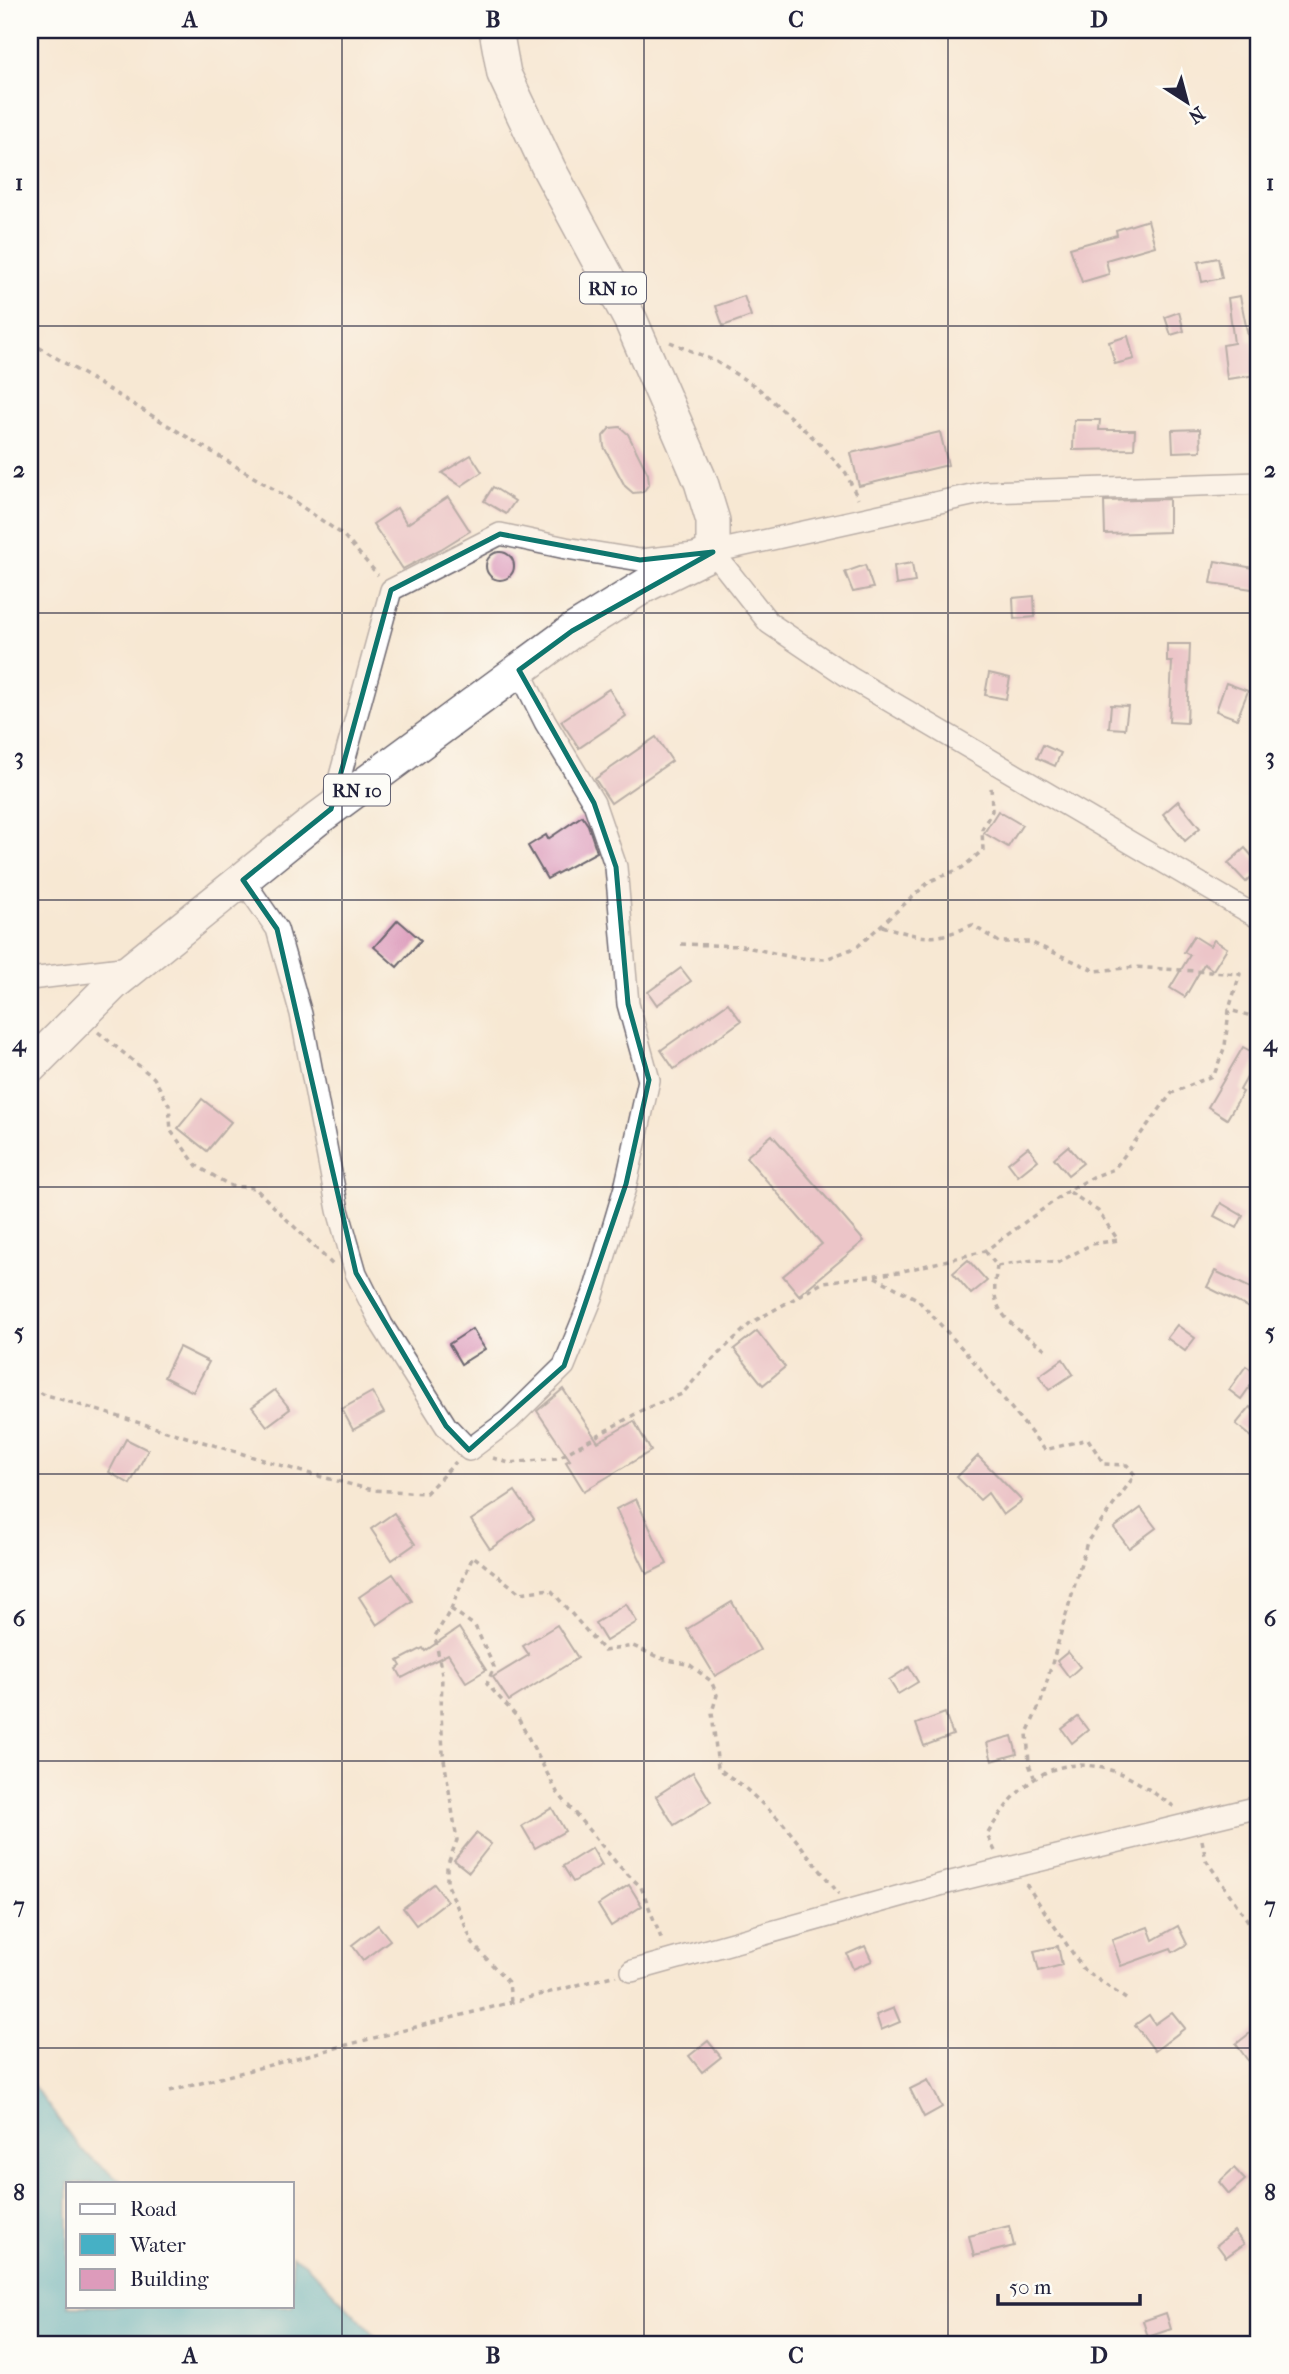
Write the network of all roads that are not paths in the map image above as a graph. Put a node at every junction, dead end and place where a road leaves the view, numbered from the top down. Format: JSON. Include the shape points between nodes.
{"nodes":[{"id":1,"x":496,"y":30,"type":"edge"},
{"id":2,"x":1259,"y":483,"type":"edge"},
{"id":3,"x":713,"y":552,"type":"junction"},
{"id":4,"x":519,"y":670,"type":"junction"},
{"id":5,"x":331,"y":809,"type":"junction"},
{"id":6,"x":243,"y":880,"type":"junction"},
{"id":7,"x":1259,"y":918,"type":"edge"},
{"id":8,"x":135,"y":967,"type":"junction"},
{"id":9,"x":30,"y":979,"type":"edge"},
{"id":10,"x":30,"y":1068,"type":"edge"},
{"id":11,"x":1259,"y":1807,"type":"edge"},
{"id":12,"x":632,"y":1971,"type":"road end"}],
"edges":[{"from":1,"to":3,"type":"main road","number":"RN 10","via":[[504,74],[631,321],[701,482],[713,522]]},
{"from":2,"to":3,"type":"street","via":[[985,492]]},
{"from":3,"to":4,"type":"main road","number":"RN 10","via":[[646,585]]},
{"from":3,"to":5,"type":"street","via":[[639,560],[500,534],[391,590]]},
{"from":3,"to":7,"type":"street","via":[[769,623],[849,677]]},
{"from":4,"to":5,"type":"main road","number":"RN 10"},
{"from":4,"to":6,"type":"street","via":[[594,803],[615,866],[628,1004],[649,1080],[626,1184],[593,1295],[564,1366],[509,1420],[468,1450],[446,1426],[382,1325],[356,1273],[338,1210],[300,1013],[277,929]]},
{"from":5,"to":6,"type":"main road","number":"RN 10"},
{"from":6,"to":8,"type":"main road","number":"RN 10"},
{"from":8,"to":9,"type":"street"},
{"from":8,"to":10,"type":"main road","number":"RN 10"},
{"from":11,"to":12,"type":"street","via":[[851,1909]]}]}
